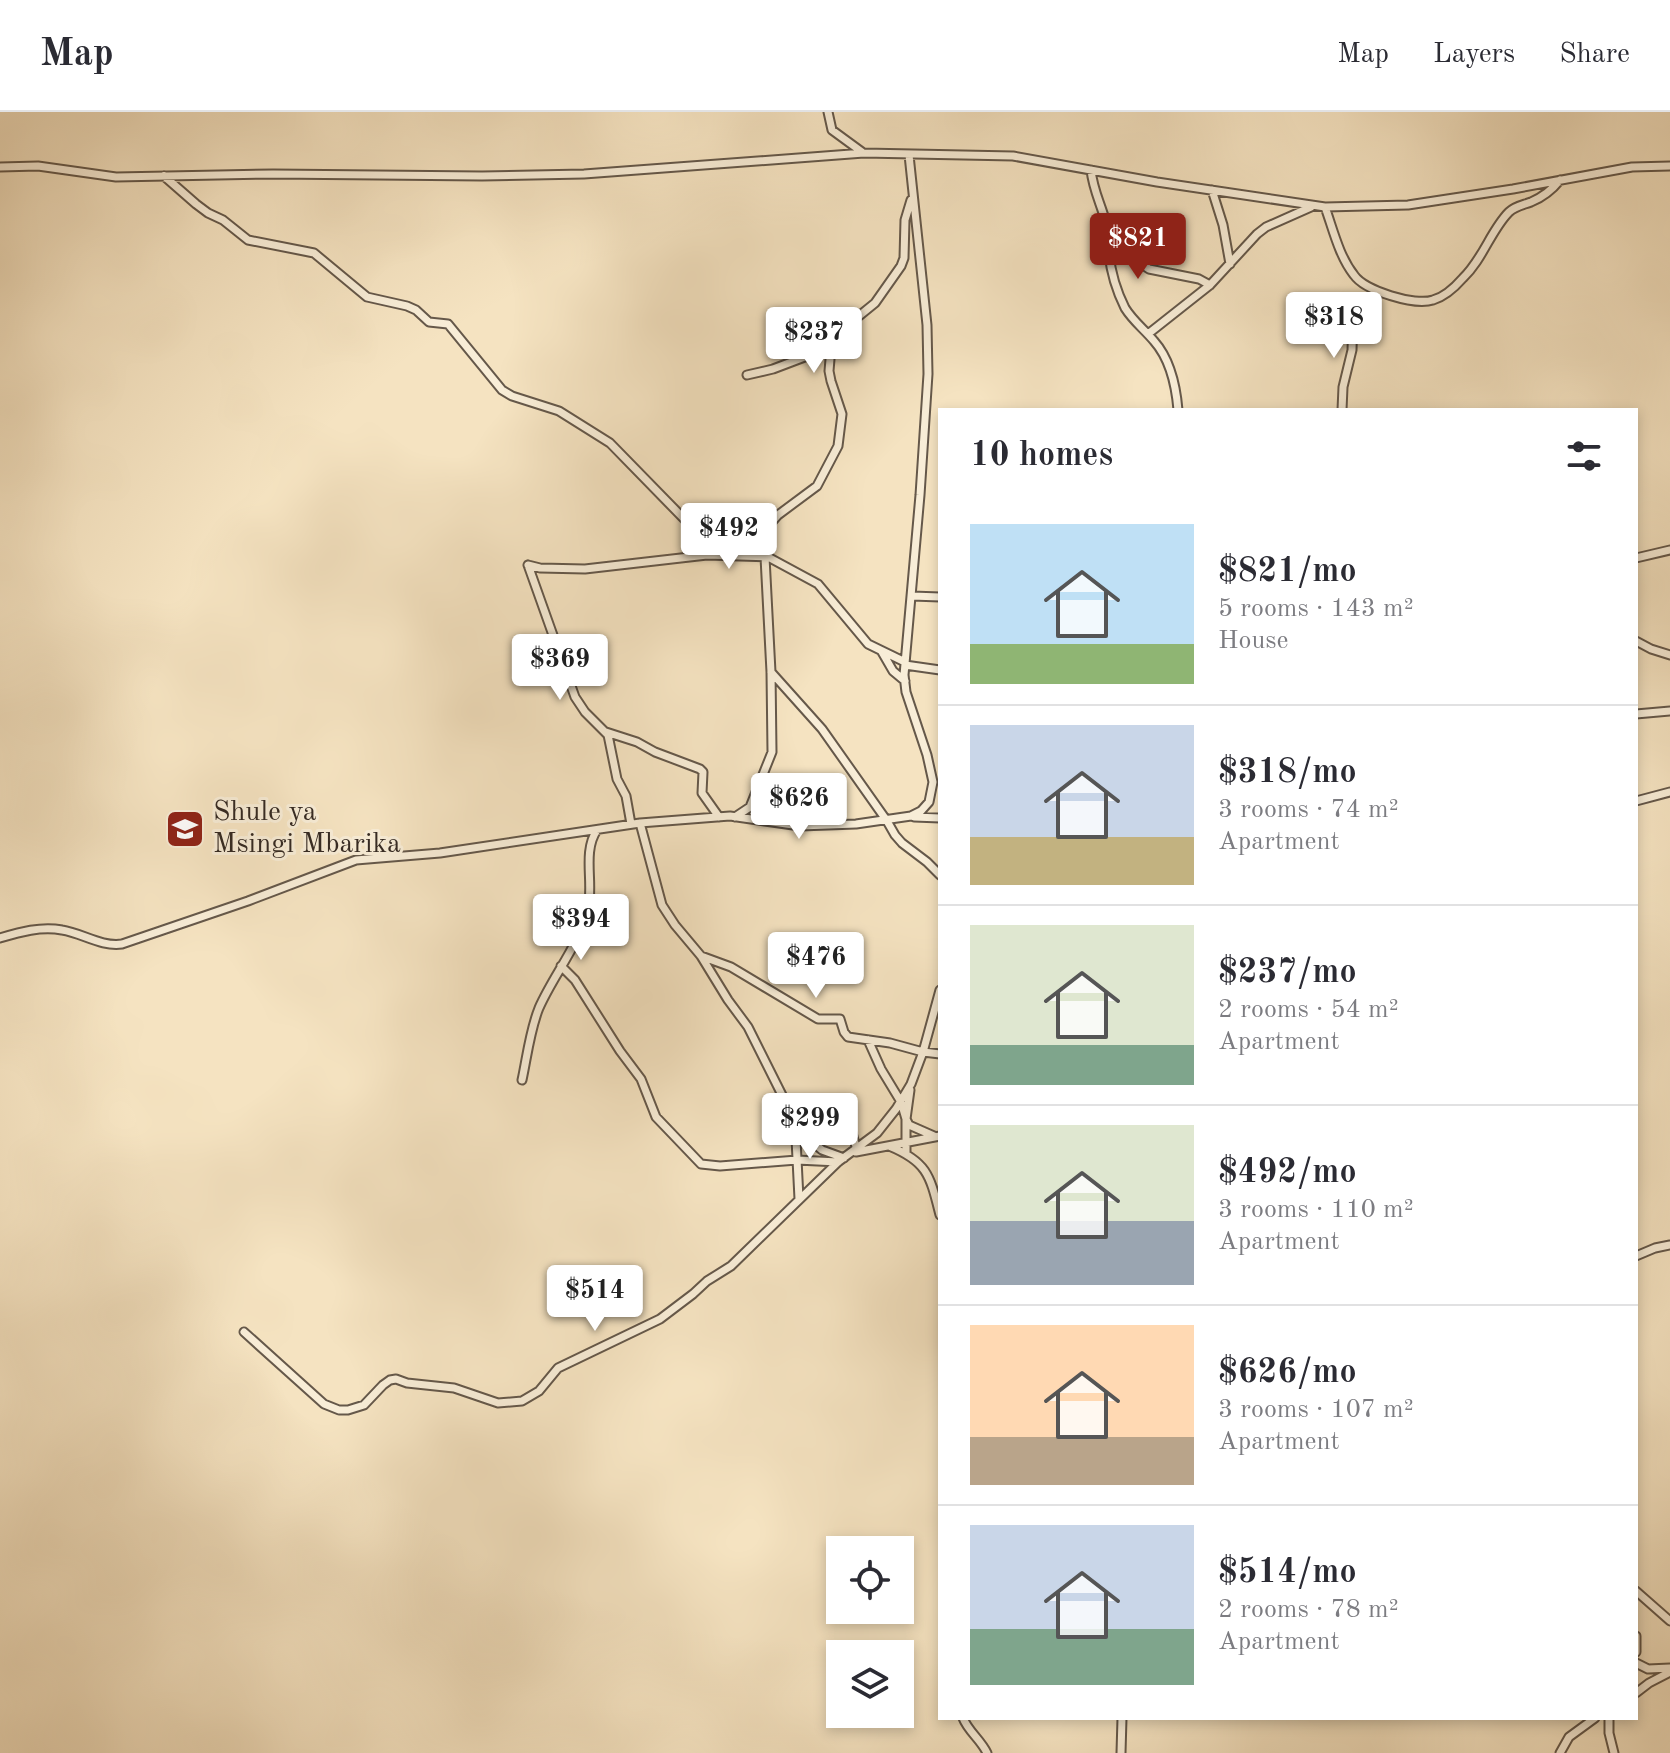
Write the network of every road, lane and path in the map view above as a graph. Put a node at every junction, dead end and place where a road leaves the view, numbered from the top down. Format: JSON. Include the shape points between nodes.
{"nodes":[{"id":1,"x":828,"y":112,"type":"edge"},
{"id":2,"x":864,"y":153,"type":"junction"},
{"id":3,"x":909,"y":155,"type":"junction"},
{"id":4,"x":1670,"y":166,"type":"edge"},
{"id":5,"x":0,"y":167,"type":"edge"},
{"id":6,"x":1091,"y":170,"type":"junction"},
{"id":7,"x":164,"y":176,"type":"junction"},
{"id":8,"x":1560,"y":180,"type":"junction"},
{"id":9,"x":1212,"y":190,"type":"junction"},
{"id":10,"x":913,"y":195,"type":"junction"},
{"id":11,"x":1314,"y":206,"type":"junction"},
{"id":12,"x":1325,"y":207,"type":"junction"},
{"id":13,"x":1105,"y":219,"type":"junction"},
{"id":14,"x":1230,"y":264,"type":"junction"},
{"id":15,"x":1210,"y":285,"type":"junction"},
{"id":16,"x":1353,"y":313,"type":"dead end"},
{"id":17,"x":843,"y":329,"type":"junction"},
{"id":18,"x":1148,"y":334,"type":"junction"},
{"id":19,"x":831,"y":347,"type":"junction"},
{"id":20,"x":791,"y":363,"type":"junction"},
{"id":21,"x":747,"y":375,"type":"dead end"},
{"id":22,"x":1178,"y":408,"type":"edge"},
{"id":23,"x":1342,"y":408,"type":"edge"},
{"id":24,"x":1670,"y":550,"type":"edge"},
{"id":25,"x":724,"y":555,"type":"junction"},
{"id":26,"x":764,"y":556,"type":"junction"},
{"id":27,"x":1638,"y":558,"type":"edge"},
{"id":28,"x":912,"y":596,"type":"junction"},
{"id":29,"x":938,"y":597,"type":"edge"},
{"id":30,"x":1638,"y":642,"type":"edge"},
{"id":31,"x":881,"y":650,"type":"junction"},
{"id":32,"x":1670,"y":655,"type":"edge"},
{"id":33,"x":905,"y":663,"type":"junction"},
{"id":34,"x":938,"y":670,"type":"edge"},
{"id":35,"x":771,"y":672,"type":"junction"},
{"id":36,"x":905,"y":681,"type":"junction"},
{"id":37,"x":1670,"y":711,"type":"edge"},
{"id":38,"x":1638,"y":714,"type":"edge"},
{"id":39,"x":606,"y":732,"type":"junction"},
{"id":40,"x":932,"y":789,"type":"junction"},
{"id":41,"x":1670,"y":792,"type":"edge"},
{"id":42,"x":938,"y":795,"type":"edge"},
{"id":43,"x":1638,"y":800,"type":"edge"},
{"id":44,"x":911,"y":816,"type":"junction"},
{"id":45,"x":719,"y":817,"type":"junction"},
{"id":46,"x":735,"y":817,"type":"junction"},
{"id":47,"x":938,"y":818,"type":"edge"},
{"id":48,"x":887,"y":821,"type":"junction"},
{"id":49,"x":640,"y":823,"type":"junction"},
{"id":50,"x":631,"y":824,"type":"junction"},
{"id":51,"x":598,"y":829,"type":"junction"},
{"id":52,"x":938,"y":873,"type":"edge"},
{"id":53,"x":0,"y":938,"type":"edge"},
{"id":54,"x":701,"y":956,"type":"junction"},
{"id":55,"x":561,"y":966,"type":"junction"},
{"id":56,"x":938,"y":997,"type":"edge"},
{"id":57,"x":868,"y":1040,"type":"junction"},
{"id":58,"x":923,"y":1052,"type":"junction"},
{"id":59,"x":938,"y":1054,"type":"edge"},
{"id":60,"x":522,"y":1080,"type":"dead end"},
{"id":61,"x":911,"y":1084,"type":"junction"},
{"id":62,"x":901,"y":1102,"type":"junction"},
{"id":63,"x":906,"y":1119,"type":"junction"},
{"id":64,"x":795,"y":1128,"type":"junction"},
{"id":65,"x":852,"y":1133,"type":"dead end"},
{"id":66,"x":938,"y":1137,"type":"edge"},
{"id":67,"x":905,"y":1142,"type":"junction"},
{"id":68,"x":889,"y":1146,"type":"junction"},
{"id":69,"x":855,"y":1151,"type":"junction"},
{"id":70,"x":906,"y":1153,"type":"junction"},
{"id":71,"x":797,"y":1160,"type":"junction"},
{"id":72,"x":841,"y":1160,"type":"junction"},
{"id":73,"x":799,"y":1199,"type":"junction"},
{"id":74,"x":938,"y":1208,"type":"edge"},
{"id":75,"x":1670,"y":1245,"type":"edge"},
{"id":76,"x":1638,"y":1255,"type":"edge"},
{"id":77,"x":244,"y":1332,"type":"dead end"},
{"id":78,"x":1638,"y":1593,"type":"edge"},
{"id":79,"x":1670,"y":1621,"type":"edge"},
{"id":80,"x":1638,"y":1664,"type":"edge"},
{"id":81,"x":1648,"y":1669,"type":"junction"},
{"id":82,"x":1670,"y":1670,"type":"edge"},
{"id":83,"x":1638,"y":1672,"type":"edge"},
{"id":84,"x":1638,"y":1691,"type":"edge"},
{"id":85,"x":964,"y":1720,"type":"edge"},
{"id":86,"x":1122,"y":1720,"type":"edge"},
{"id":87,"x":1591,"y":1720,"type":"edge"},
{"id":88,"x":1609,"y":1720,"type":"edge"},
{"id":89,"x":987,"y":1753,"type":"edge"},
{"id":90,"x":1121,"y":1753,"type":"edge"},
{"id":91,"x":1560,"y":1753,"type":"edge"},
{"id":92,"x":1614,"y":1753,"type":"edge"}],
"edges":[{"from":1,"to":2,"type":"street","via":[[835,133]]},
{"from":2,"to":3,"type":"street"},
{"from":2,"to":7,"type":"street","via":[[584,174]]},
{"from":3,"to":6,"type":"street","via":[[1013,156]]},
{"from":3,"to":10,"type":"street"},
{"from":4,"to":8,"type":"street"},
{"from":5,"to":7,"type":"street"},
{"from":6,"to":9,"type":"street"},
{"from":6,"to":13,"type":"street"},
{"from":7,"to":25,"type":"street","via":[[248,240],[314,253],[367,297],[407,306],[429,322],[448,324],[502,390],[559,411],[610,443],[706,544]]},
{"from":8,"to":12,"type":"street","via":[[1408,205]]},
{"from":8,"to":12,"type":"street","via":[[1546,194],[1511,209],[1463,278],[1433,301],[1363,284],[1345,261]]},
{"from":9,"to":11,"type":"street"},
{"from":9,"to":14,"type":"street"},
{"from":10,"to":17,"type":"street","via":[[901,266],[875,303]]},
{"from":10,"to":28,"type":"street","via":[[928,374]]},
{"from":11,"to":12,"type":"street"},
{"from":11,"to":14,"type":"street","via":[[1266,227]]},
{"from":13,"to":15,"type":"street","via":[[1149,269]]},
{"from":13,"to":18,"type":"street","via":[[1116,286],[1134,321]]},
{"from":14,"to":15,"type":"street"},
{"from":15,"to":18,"type":"street"},
{"from":16,"to":23,"type":"street"},
{"from":17,"to":19,"type":"street"},
{"from":17,"to":20,"type":"street","via":[[812,342]]},
{"from":18,"to":22,"type":"street","via":[[1169,366]]},
{"from":19,"to":20,"type":"street"},
{"from":19,"to":26,"type":"street","via":[[829,371],[842,414],[838,446],[817,486],[771,523]]},
{"from":20,"to":21,"type":"street"},
{"from":24,"to":27,"type":"street"},
{"from":25,"to":26,"type":"street"},
{"from":25,"to":39,"type":"street","via":[[585,569],[528,565],[575,697]]},
{"from":26,"to":31,"type":"street","via":[[818,584],[867,643]]},
{"from":26,"to":35,"type":"street"},
{"from":28,"to":29,"type":"street"},
{"from":28,"to":33,"type":"street"},
{"from":30,"to":32,"type":"street"},
{"from":31,"to":33,"type":"street"},
{"from":31,"to":36,"type":"street"},
{"from":33,"to":34,"type":"street"},
{"from":33,"to":36,"type":"street"},
{"from":35,"to":46,"type":"street","via":[[772,755],[750,807]]},
{"from":35,"to":48,"type":"street","via":[[822,729]]},
{"from":36,"to":40,"type":"street"},
{"from":37,"to":38,"type":"street"},
{"from":39,"to":45,"type":"street","via":[[702,770],[702,793]]},
{"from":39,"to":50,"type":"street"},
{"from":40,"to":42,"type":"street"},
{"from":40,"to":44,"type":"street","via":[[929,802]]},
{"from":41,"to":43,"type":"street"},
{"from":44,"to":47,"type":"street"},
{"from":44,"to":48,"type":"street"},
{"from":45,"to":46,"type":"street"},
{"from":45,"to":49,"type":"street"},
{"from":46,"to":48,"type":"street","via":[[800,826]]},
{"from":48,"to":52,"type":"street","via":[[902,843]]},
{"from":49,"to":50,"type":"street"},
{"from":49,"to":54,"type":"street","via":[[662,905]]},
{"from":50,"to":51,"type":"street"},
{"from":51,"to":53,"type":"street","via":[[356,860],[117,945],[56,929]]},
{"from":51,"to":55,"type":"street","via":[[590,844],[586,915]]},
{"from":54,"to":57,"type":"street","via":[[731,967],[818,1019],[840,1019],[848,1037]]},
{"from":54,"to":64,"type":"street","via":[[748,1027]]},
{"from":55,"to":60,"type":"street","via":[[537,1014]]},
{"from":55,"to":71,"type":"street","via":[[641,1079],[656,1117],[697,1161],[713,1167]]},
{"from":56,"to":58,"type":"street"},
{"from":57,"to":58,"type":"street"},
{"from":57,"to":62,"type":"street"},
{"from":58,"to":59,"type":"street"},
{"from":58,"to":61,"type":"street"},
{"from":61,"to":62,"type":"street"},
{"from":61,"to":63,"type":"street"},
{"from":62,"to":63,"type":"street"},
{"from":62,"to":69,"type":"street"},
{"from":63,"to":66,"type":"street"},
{"from":63,"to":67,"type":"street"},
{"from":64,"to":71,"type":"street"},
{"from":64,"to":72,"type":"street"},
{"from":65,"to":69,"type":"street"},
{"from":66,"to":67,"type":"street"},
{"from":67,"to":68,"type":"street"},
{"from":67,"to":70,"type":"street"},
{"from":68,"to":69,"type":"street"},
{"from":68,"to":70,"type":"street"},
{"from":69,"to":72,"type":"street"},
{"from":70,"to":74,"type":"street","via":[[927,1171]]},
{"from":71,"to":72,"type":"street"},
{"from":71,"to":73,"type":"street"},
{"from":72,"to":73,"type":"street"},
{"from":73,"to":77,"type":"street","via":[[731,1266],[671,1311],[558,1368],[539,1391],[522,1401],[498,1403],[454,1388],[396,1379],[364,1405],[332,1408]]},
{"from":75,"to":76,"type":"street"},
{"from":78,"to":79,"type":"street"},
{"from":80,"to":81,"type":"street"},
{"from":81,"to":82,"type":"street"},
{"from":81,"to":83,"type":"street"},
{"from":82,"to":84,"type":"street"},
{"from":85,"to":89,"type":"street"},
{"from":86,"to":90,"type":"street"},
{"from":87,"to":91,"type":"street","via":[[1569,1737]]},
{"from":88,"to":92,"type":"street"}]}
